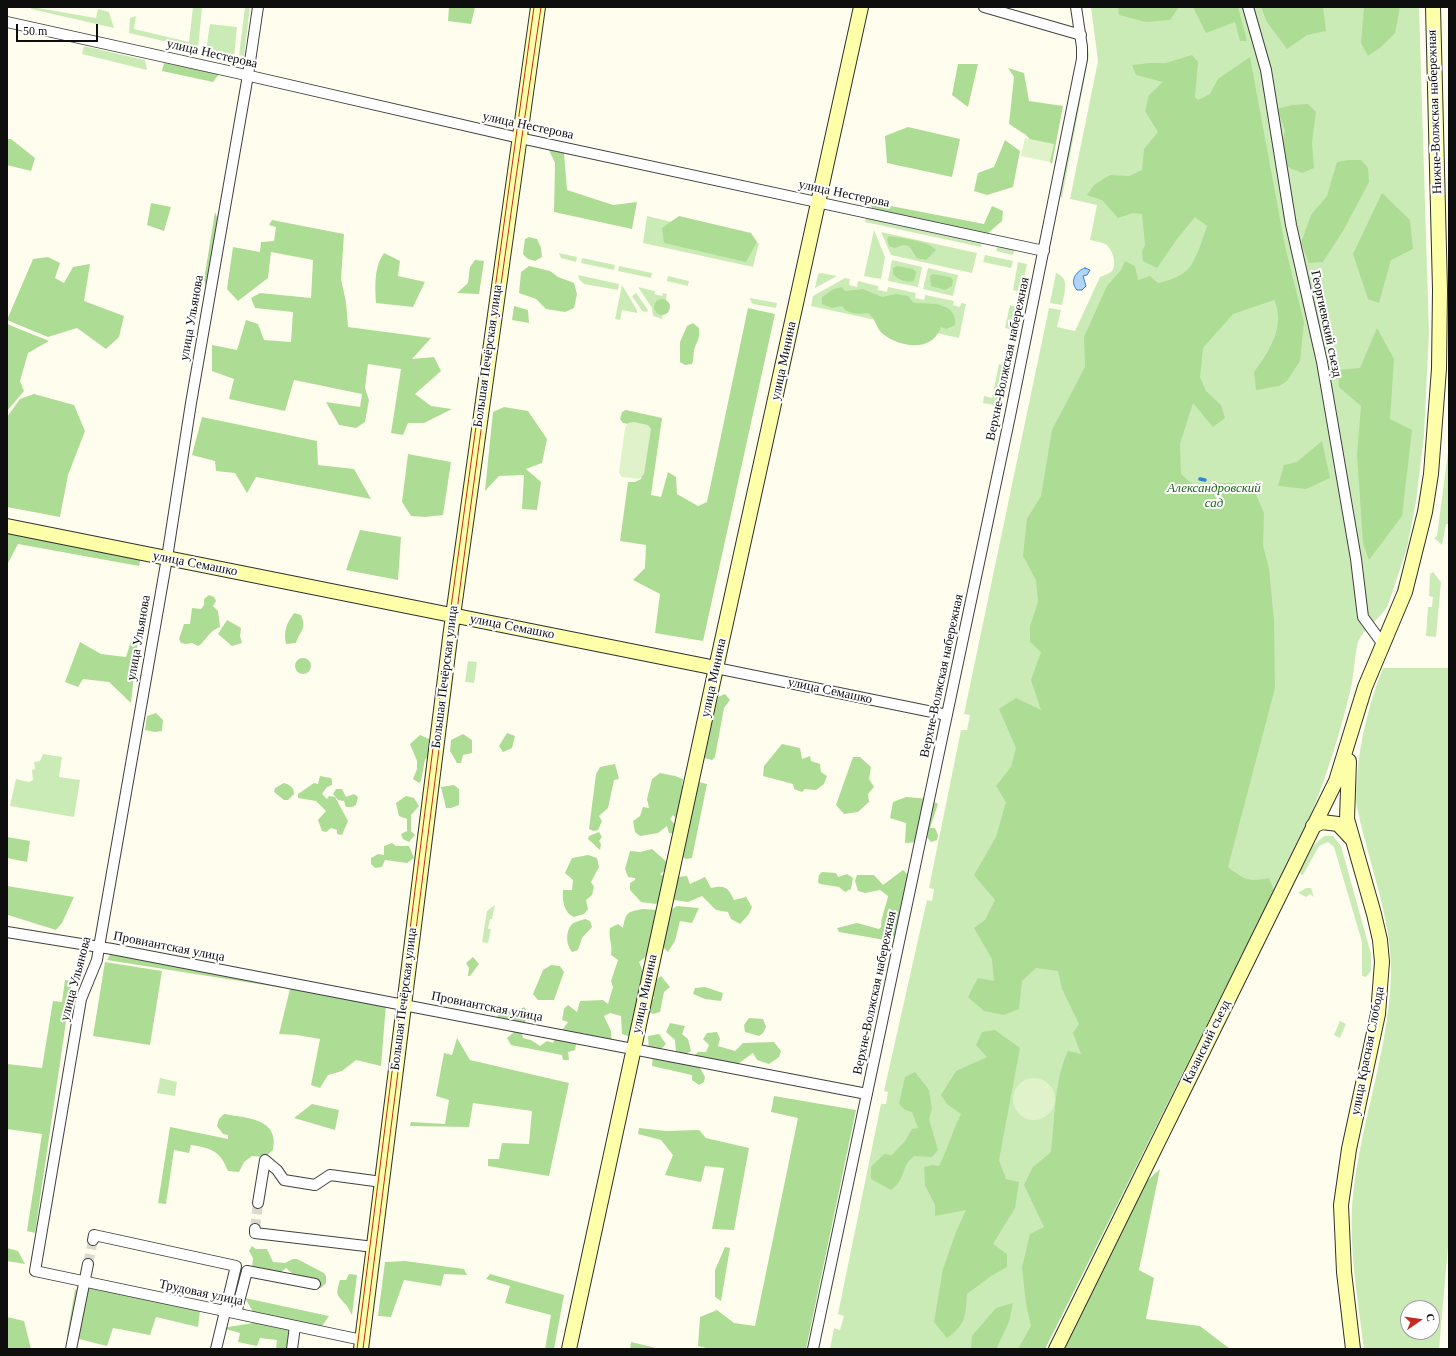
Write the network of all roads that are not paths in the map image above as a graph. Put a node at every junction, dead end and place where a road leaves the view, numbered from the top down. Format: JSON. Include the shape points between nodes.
{"nodes":[{"id":1,"x":258,"y":7,"type":"edge"},
{"id":2,"x":538,"y":7,"type":"edge"},
{"id":3,"x":861,"y":7,"type":"edge"},
{"id":4,"x":984,"y":7,"type":"edge"},
{"id":5,"x":1076,"y":7,"type":"edge"},
{"id":6,"x":1248,"y":7,"type":"edge"},
{"id":7,"x":1433,"y":7,"type":"edge"},
{"id":8,"x":7,"y":22,"type":"edge"},
{"id":9,"x":1081,"y":35,"type":"junction"},
{"id":10,"x":248,"y":76,"type":"junction"},
{"id":11,"x":518,"y":138,"type":"junction"},
{"id":12,"x":818,"y":202,"type":"junction"},
{"id":13,"x":1044,"y":251,"type":"junction"},
{"id":14,"x":7,"y":526,"type":"edge"},
{"id":15,"x":167,"y":558,"type":"junction"},
{"id":16,"x":453,"y":615,"type":"junction"},
{"id":17,"x":1382,"y":643,"type":"junction"},
{"id":18,"x":716,"y":668,"type":"junction"},
{"id":19,"x":947,"y":715,"type":"junction"},
{"id":20,"x":1352,"y":733,"type":"junction"},
{"id":21,"x":1313,"y":826,"type":"junction"},
{"id":22,"x":1353,"y":840,"type":"junction"},
{"id":23,"x":7,"y":932,"type":"edge"},
{"id":24,"x":99,"y":947,"type":"junction"},
{"id":25,"x":404,"y":1004,"type":"junction"},
{"id":26,"x":633,"y":1049,"type":"junction"},
{"id":27,"x":867,"y":1094,"type":"junction"},
{"id":28,"x":382,"y":1182,"type":"junction"},
{"id":29,"x":258,"y":1203,"type":"tunnel mouth"},
{"id":30,"x":255,"y":1229,"type":"dead end"},
{"id":31,"x":93,"y":1240,"type":"dead end"},
{"id":32,"x":374,"y":1247,"type":"junction"},
{"id":33,"x":88,"y":1264,"type":"tunnel mouth"},
{"id":34,"x":35,"y":1271,"type":"joint"},
{"id":35,"x":84,"y":1281,"type":"junction"},
{"id":36,"x":315,"y":1284,"type":"dead end"},
{"id":37,"x":224,"y":1310,"type":"junction"},
{"id":38,"x":236,"y":1313,"type":"junction"},
{"id":39,"x":295,"y":1326,"type":"junction"},
{"id":40,"x":362,"y":1345,"type":"edge"},
{"id":41,"x":71,"y":1349,"type":"edge"},
{"id":42,"x":216,"y":1349,"type":"edge"},
{"id":43,"x":292,"y":1349,"type":"edge"},
{"id":44,"x":569,"y":1349,"type":"edge"},
{"id":45,"x":813,"y":1349,"type":"edge"},
{"id":46,"x":1056,"y":1349,"type":"edge"},
{"id":47,"x":1352,"y":1349,"type":"edge"}],
"edges":[{"from":1,"to":10,"type":"street","name":"улица Ульянова"},
{"from":2,"to":11,"type":"street","name":"Большая Печёрская улица"},
{"from":3,"to":12,"type":"street","name":"улица Минина"},
{"from":4,"to":9,"type":"street"},
{"from":5,"to":9,"type":"street","name":"Верхне-Волжская набережная"},
{"from":6,"to":17,"type":"street","name":"Георгиевский съезд","via":[[1266,70],[1291,225],[1323,369],[1356,559],[1363,617]]},
{"from":7,"to":17,"type":"street","name":"Нижне-Волжская набережная","via":[[1440,290],[1435,436],[1425,512],[1416,551],[1403,596]]},
{"from":8,"to":10,"type":"street","name":"улица Нестерова"},
{"from":9,"to":13,"type":"street","name":"Верхне-Волжская набережная","via":[[1082,59]]},
{"from":10,"to":11,"type":"street","name":"улица Нестерова"},
{"from":10,"to":15,"type":"street","name":"улица Ульянова","via":[[191,403]]},
{"from":11,"to":12,"type":"street","name":"улица Нестерова"},
{"from":11,"to":16,"type":"street","name":"Большая Печёрская улица"},
{"from":12,"to":13,"type":"street","name":"улица Нестерова"},
{"from":12,"to":18,"type":"street","name":"улица Минина"},
{"from":13,"to":19,"type":"street","name":"Верхне-Волжская набережная"},
{"from":14,"to":15,"type":"street","name":"улица Семашко"},
{"from":15,"to":16,"type":"street","name":"улица Семашко"},
{"from":15,"to":24,"type":"street","name":"улица Ульянова"},
{"from":16,"to":18,"type":"street","name":"улица Семашко"},
{"from":16,"to":25,"type":"street","name":"Большая Печёрская улица"},
{"from":17,"to":20,"type":"street","name":"Нижне-Волжская набережная"},
{"from":18,"to":19,"type":"street","name":"улица Семашко"},
{"from":18,"to":26,"type":"street","name":"улица Минина"},
{"from":19,"to":27,"type":"street","name":"Верхне-Волжская набережная"},
{"from":20,"to":21,"type":"street","name":"Казанский съезд","via":[[1336,781]]},
{"from":20,"to":22,"type":"street","name":"улица Красная Слобода","via":[[1347,773],[1347,819]]},
{"from":21,"to":22,"type":"street","via":[[1322,822],[1338,824]]},
{"from":21,"to":46,"type":"street","name":"Казанский съезд"},
{"from":22,"to":47,"type":"street","name":"улица Красная Слобода","via":[[1374,914],[1382,962],[1378,1014],[1349,1149],[1341,1205],[1344,1272]]},
{"from":23,"to":24,"type":"street","name":"Провиантская улица"},
{"from":24,"to":25,"type":"street","name":"Провиантская улица"},
{"from":24,"to":34,"type":"street","name":"улица Ульянова","via":[[97,960],[81,999]]},
{"from":25,"to":26,"type":"street","name":"Провиантская улица"},
{"from":25,"to":28,"type":"street","name":"Большая Печёрская улица"},
{"from":26,"to":27,"type":"street","name":"Провиантская улица"},
{"from":26,"to":44,"type":"street","name":"улица Минина"},
{"from":27,"to":45,"type":"street","name":"Верхне-Волжская набережная"},
{"from":28,"to":29,"type":"street","via":[[330,1175],[315,1185],[284,1180],[265,1160]]},
{"from":28,"to":32,"type":"street","name":"Большая Печёрская улица"},
{"from":30,"to":32,"type":"street","via":[[254,1233]]},
{"from":31,"to":37,"type":"street","via":[[94,1235],[236,1266]]},
{"from":32,"to":40,"type":"street","name":"Большая Печёрская улица"},
{"from":33,"to":35,"type":"street"},
{"from":34,"to":35,"type":"street","name":"Трудовая улица"},
{"from":35,"to":37,"type":"street","name":"Трудовая улица"},
{"from":35,"to":41,"type":"street"},
{"from":36,"to":38,"type":"street","via":[[247,1270]]},
{"from":37,"to":38,"type":"street","name":"Трудовая улица"},
{"from":37,"to":42,"type":"street"},
{"from":38,"to":39,"type":"street","name":"Трудовая улица"},
{"from":39,"to":40,"type":"street","name":"Трудовая улица"},
{"from":39,"to":43,"type":"street"}]}
